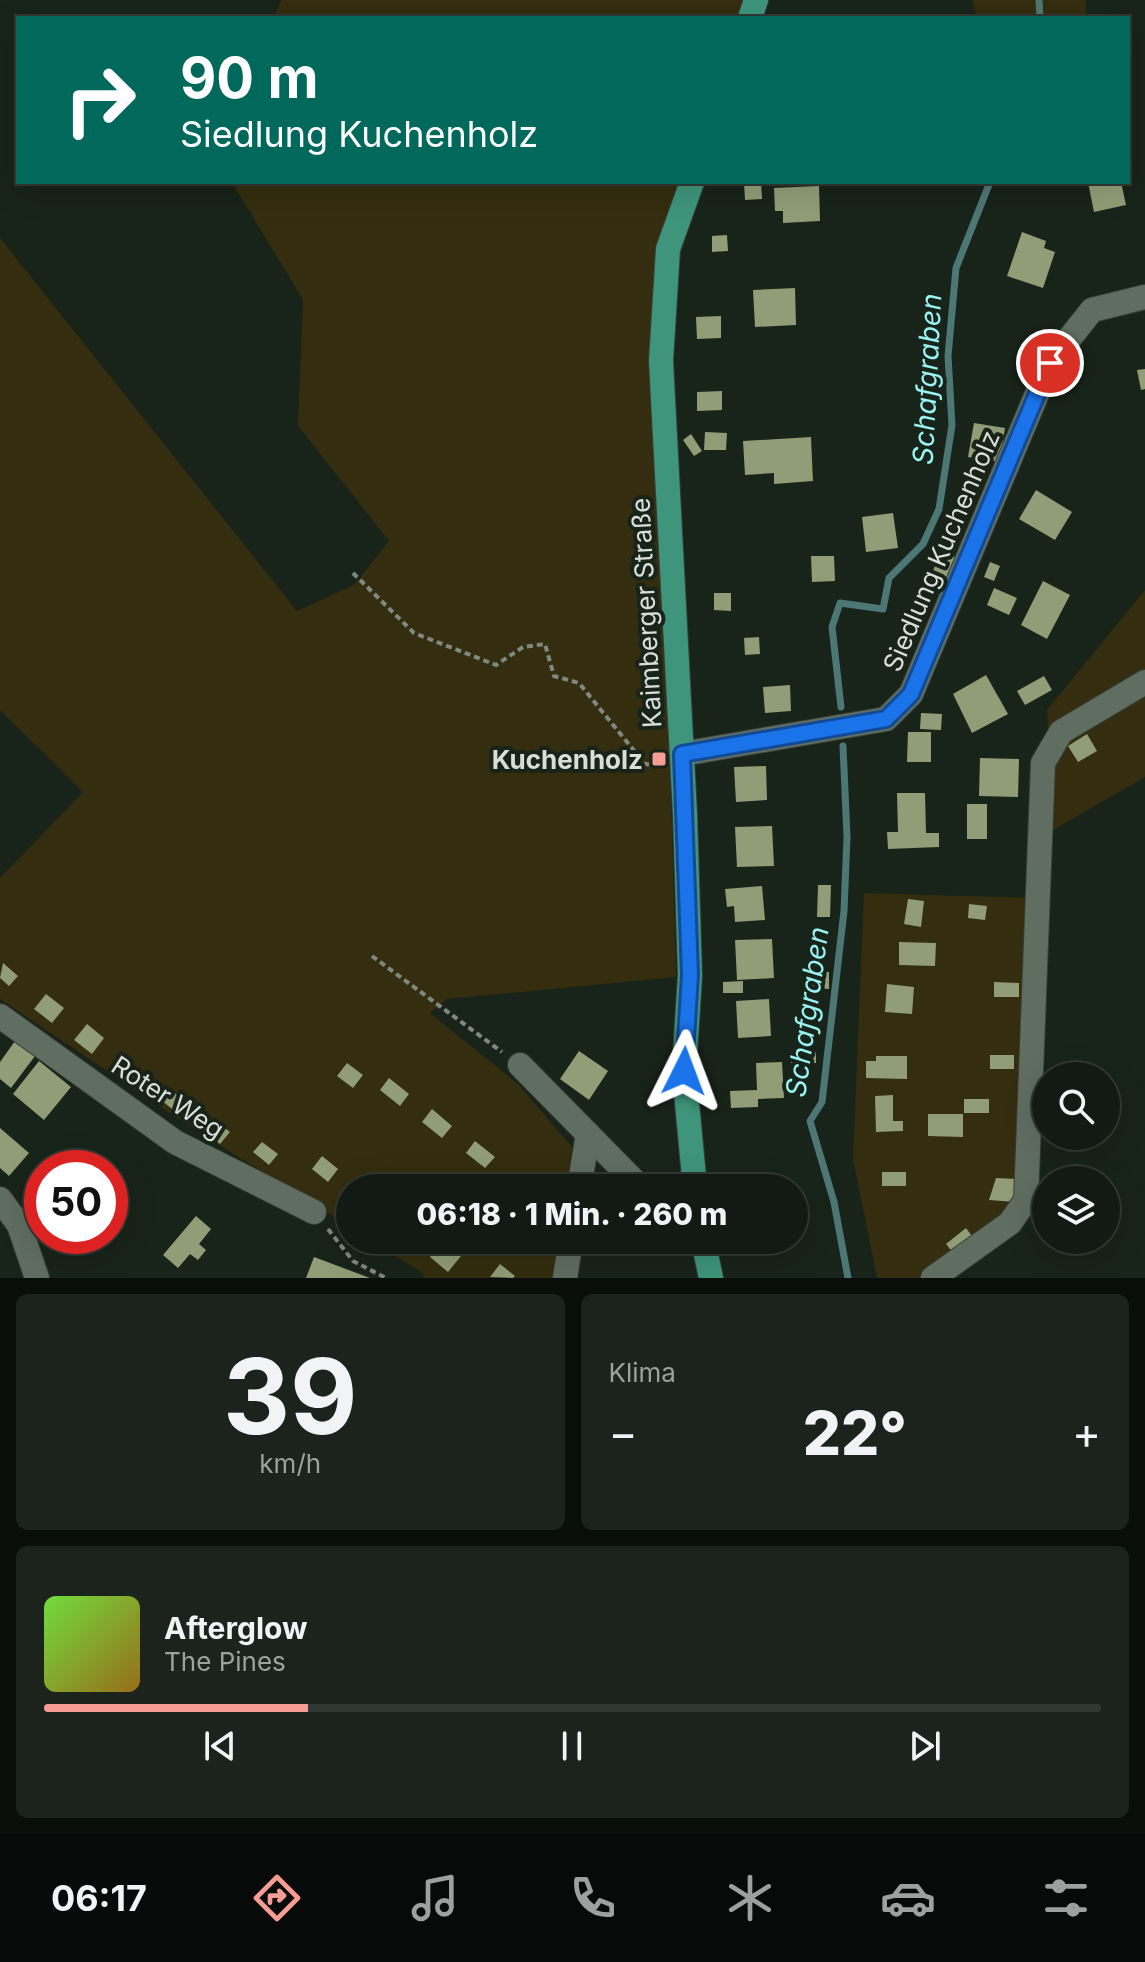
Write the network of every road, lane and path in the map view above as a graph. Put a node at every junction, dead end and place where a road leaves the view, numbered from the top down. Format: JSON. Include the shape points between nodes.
{"nodes":[{"id":1,"x":691,"y":184,"type":"edge"},
{"id":2,"x":1145,"y":297,"type":"edge"},
{"id":3,"x":353,"y":573,"type":"dead end"},
{"id":4,"x":1145,"y":682,"type":"edge"},
{"id":5,"x":682,"y":762,"type":"junction"},
{"id":6,"x":372,"y":956,"type":"dead end"},
{"id":7,"x":0,"y":1016,"type":"edge"},
{"id":8,"x":520,"y":1065,"type":"joint"},
{"id":9,"x":588,"y":1134,"type":"junction"},
{"id":10,"x":581,"y":1174,"type":"edge"},
{"id":11,"x":627,"y":1174,"type":"edge"},
{"id":12,"x":694,"y":1174,"type":"edge"},
{"id":13,"x":0,"y":1199,"type":"edge"},
{"id":14,"x":314,"y":1212,"type":"joint"},
{"id":15,"x":569,"y":1254,"type":"edge"},
{"id":16,"x":706,"y":1254,"type":"edge"},
{"id":17,"x":37,"y":1278,"type":"edge"},
{"id":18,"x":386,"y":1278,"type":"edge"},
{"id":19,"x":565,"y":1278,"type":"edge"},
{"id":20,"x":711,"y":1278,"type":"edge"},
{"id":21,"x":933,"y":1278,"type":"edge"}],
"edges":[{"from":1,"to":5,"type":"main road","name":"Kaimberger Straße","via":[[668,249],[661,361]]},
{"from":2,"to":5,"type":"street","name":"Siedlung Kuchenholz","via":[[1092,310],[1050,363],[911,694],[886,719]]},
{"from":3,"to":5,"type":"path","via":[[414,633],[496,665],[523,647],[545,644],[554,676],[579,683],[645,764]]},
{"from":4,"to":21,"type":"street","via":[[1061,732],[1043,763],[1026,1200],[1010,1223]]},
{"from":5,"to":12,"type":"main road","name":"Kaimberger Straße","via":[[690,975],[684,1071]]},
{"from":6,"to":8,"type":"path"},
{"from":7,"to":14,"type":"street","name":"Roter Weg","via":[[175,1142]]},
{"from":8,"to":9,"type":"street"},
{"from":9,"to":10,"type":"street"},
{"from":9,"to":11,"type":"street"},
{"from":13,"to":17,"type":"street","via":[[19,1225]]},
{"from":14,"to":18,"type":"path","via":[[353,1261]]},
{"from":15,"to":19,"type":"street"},
{"from":16,"to":20,"type":"main road"}]}
